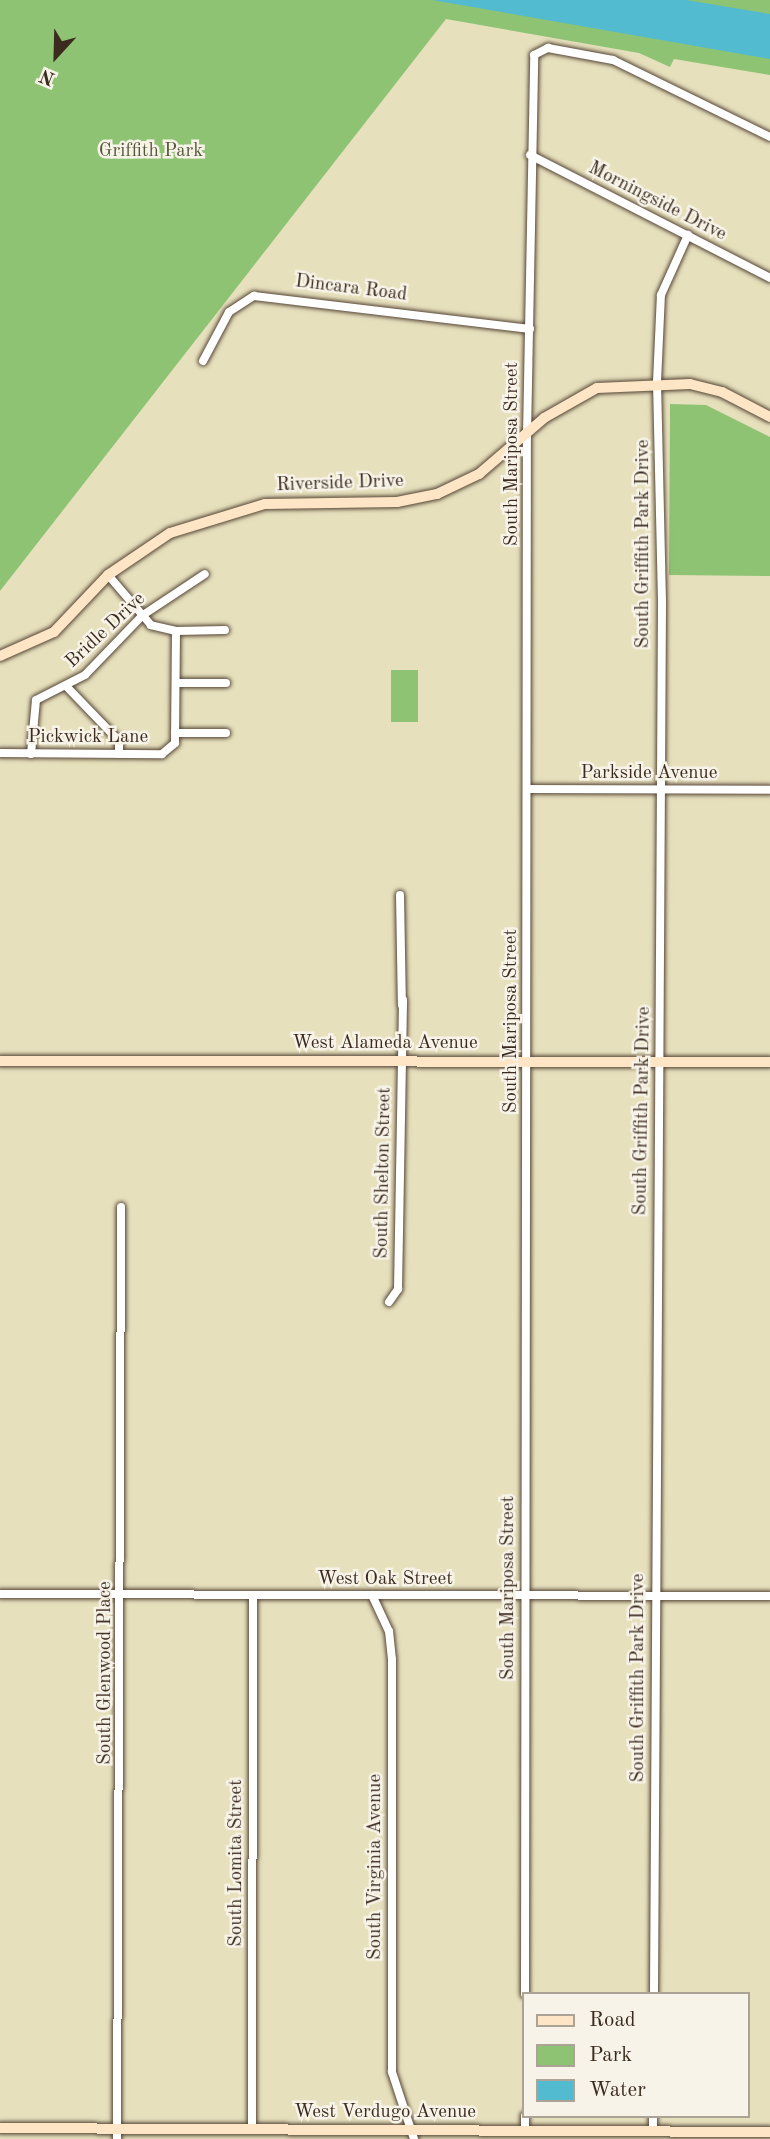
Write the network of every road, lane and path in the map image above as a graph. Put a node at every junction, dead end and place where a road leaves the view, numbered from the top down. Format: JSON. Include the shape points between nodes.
{"nodes":[{"id":1,"x":770,"y":137,"type":"edge"},
{"id":2,"x":530,"y":155,"type":"junction"},
{"id":3,"x":688,"y":235,"type":"junction"},
{"id":4,"x":770,"y":278,"type":"edge"},
{"id":5,"x":530,"y":329,"type":"junction"},
{"id":6,"x":203,"y":361,"type":"dead end"},
{"id":7,"x":657,"y":382,"type":"junction"},
{"id":8,"x":770,"y":417,"type":"edge"},
{"id":9,"x":527,"y":435,"type":"junction"},
{"id":10,"x":205,"y":574,"type":"dead end"},
{"id":11,"x":108,"y":575,"type":"junction"},
{"id":12,"x":143,"y":615,"type":"junction"},
{"id":13,"x":225,"y":630,"type":"dead end"},
{"id":14,"x":176,"y":631,"type":"junction"},
{"id":15,"x":0,"y":656,"type":"edge"},
{"id":16,"x":176,"y":683,"type":"junction"},
{"id":17,"x":226,"y":683,"type":"dead end"},
{"id":18,"x":67,"y":687,"type":"junction"},
{"id":19,"x":175,"y":733,"type":"junction"},
{"id":20,"x":226,"y":733,"type":"dead end"},
{"id":21,"x":0,"y":753,"type":"edge"},
{"id":22,"x":31,"y":754,"type":"junction"},
{"id":23,"x":118,"y":754,"type":"junction"},
{"id":24,"x":528,"y":789,"type":"junction"},
{"id":25,"x":770,"y":790,"type":"edge"},
{"id":26,"x":657,"y":791,"type":"junction"},
{"id":27,"x":400,"y":895,"type":"dead end"},
{"id":28,"x":0,"y":1061,"type":"edge"},
{"id":29,"x":402,"y":1062,"type":"junction"},
{"id":30,"x":529,"y":1062,"type":"junction"},
{"id":31,"x":659,"y":1062,"type":"junction"},
{"id":32,"x":770,"y":1062,"type":"edge"},
{"id":33,"x":121,"y":1207,"type":"dead end"},
{"id":34,"x":389,"y":1303,"type":"dead end"},
{"id":35,"x":0,"y":1594,"type":"edge"},
{"id":36,"x":122,"y":1595,"type":"junction"},
{"id":37,"x":372,"y":1595,"type":"junction"},
{"id":38,"x":525,"y":1595,"type":"junction"},
{"id":39,"x":655,"y":1595,"type":"junction"},
{"id":40,"x":253,"y":1596,"type":"junction"},
{"id":41,"x":770,"y":1596,"type":"edge"},
{"id":42,"x":525,"y":1992,"type":"edge"},
{"id":43,"x":654,"y":1992,"type":"edge"},
{"id":44,"x":525,"y":2118,"type":"edge"},
{"id":45,"x":653,"y":2118,"type":"edge"},
{"id":46,"x":0,"y":2129,"type":"edge"},
{"id":47,"x":252,"y":2130,"type":"junction"},
{"id":48,"x":525,"y":2131,"type":"junction"},
{"id":49,"x":653,"y":2132,"type":"junction"},
{"id":50,"x":770,"y":2132,"type":"edge"},
{"id":51,"x":117,"y":2134,"type":"edge"},
{"id":52,"x":413,"y":2135,"type":"edge"}],
"edges":[{"from":1,"to":2,"type":"street","name":"South Mariposa Street","via":[[635,68],[538,49]]},
{"from":2,"to":3,"type":"street","name":"Morningside Drive"},
{"from":2,"to":5,"type":"street","name":"South Mariposa Street"},
{"from":3,"to":4,"type":"street","name":"Morningside Drive"},
{"from":3,"to":7,"type":"street","name":"South Griffith Park Drive","via":[[661,295]]},
{"from":5,"to":6,"type":"street","name":"Dincara Road","via":[[254,296],[229,312]]},
{"from":5,"to":9,"type":"street","name":"South Mariposa Street"},
{"from":7,"to":8,"type":"main road","name":"Riverside Drive","via":[[707,387]]},
{"from":7,"to":9,"type":"main road","name":"Riverside Drive","via":[[597,388],[561,406]]},
{"from":7,"to":26,"type":"street","name":"South Griffith Park Drive"},
{"from":9,"to":11,"type":"main road","name":"Riverside Drive","via":[[479,474],[437,494],[221,513],[170,533]]},
{"from":9,"to":24,"type":"street","name":"South Mariposa Street"},
{"from":10,"to":12,"type":"street","name":"Bridle Drive"},
{"from":11,"to":12,"type":"street"},
{"from":11,"to":15,"type":"main road","name":"Riverside Drive","via":[[54,632]]},
{"from":12,"to":14,"type":"street","via":[[156,628]]},
{"from":12,"to":18,"type":"street","name":"Bridle Drive"},
{"from":13,"to":14,"type":"street"},
{"from":14,"to":16,"type":"street","name":"Pickwick Lane"},
{"from":16,"to":17,"type":"street"},
{"from":16,"to":19,"type":"street","name":"Pickwick Lane"},
{"from":18,"to":22,"type":"street","name":"Bridle Drive","via":[[33,704]]},
{"from":18,"to":23,"type":"street","via":[[119,741]]},
{"from":19,"to":20,"type":"street"},
{"from":19,"to":23,"type":"street","name":"Pickwick Lane","via":[[171,750],[162,754]]},
{"from":21,"to":22,"type":"street","name":"Pickwick Lane"},
{"from":22,"to":23,"type":"street","name":"Pickwick Lane"},
{"from":24,"to":26,"type":"street","name":"Parkside Avenue"},
{"from":24,"to":30,"type":"street","name":"South Mariposa Street"},
{"from":25,"to":26,"type":"street","name":"Parkside Avenue"},
{"from":26,"to":31,"type":"street","name":"South Griffith Park Drive"},
{"from":27,"to":29,"type":"street","name":"South Shelton Street"},
{"from":28,"to":29,"type":"main road","name":"West Alameda Avenue"},
{"from":29,"to":30,"type":"main road","name":"West Alameda Avenue"},
{"from":29,"to":34,"type":"street","name":"South Shelton Street","via":[[398,1289]]},
{"from":30,"to":31,"type":"main road","name":"West Alameda Avenue"},
{"from":30,"to":38,"type":"street","name":"South Mariposa Street"},
{"from":31,"to":32,"type":"main road","name":"West Alameda Avenue"},
{"from":31,"to":39,"type":"street","name":"South Griffith Park Drive"},
{"from":33,"to":36,"type":"street","name":"South Glenwood Place"},
{"from":35,"to":36,"type":"street","name":"West Oak Street"},
{"from":36,"to":40,"type":"street","name":"West Oak Street"},
{"from":36,"to":51,"type":"street","name":"South Glenwood Place"},
{"from":37,"to":38,"type":"street","name":"West Oak Street"},
{"from":37,"to":40,"type":"street","name":"West Oak Street"},
{"from":37,"to":52,"type":"street","name":"South Virginia Avenue","via":[[388,1631],[392,1659],[392,2072]]},
{"from":38,"to":39,"type":"street","name":"West Oak Street"},
{"from":38,"to":42,"type":"street","name":"South Mariposa Street"},
{"from":39,"to":41,"type":"street","name":"West Oak Street"},
{"from":39,"to":43,"type":"street","name":"South Griffith Park Drive"},
{"from":40,"to":47,"type":"street","name":"South Lomita Street"},
{"from":44,"to":48,"type":"street"},
{"from":45,"to":49,"type":"street"},
{"from":46,"to":51,"type":"main road","name":"West Verdugo Avenue"},
{"from":47,"to":51,"type":"main road","name":"West Verdugo Avenue"},
{"from":47,"to":52,"type":"main road","name":"West Verdugo Avenue"},
{"from":48,"to":49,"type":"main road","name":"West Verdugo Avenue"},
{"from":48,"to":52,"type":"main road","name":"West Verdugo Avenue"},
{"from":49,"to":50,"type":"main road","name":"West Verdugo Avenue"}]}
